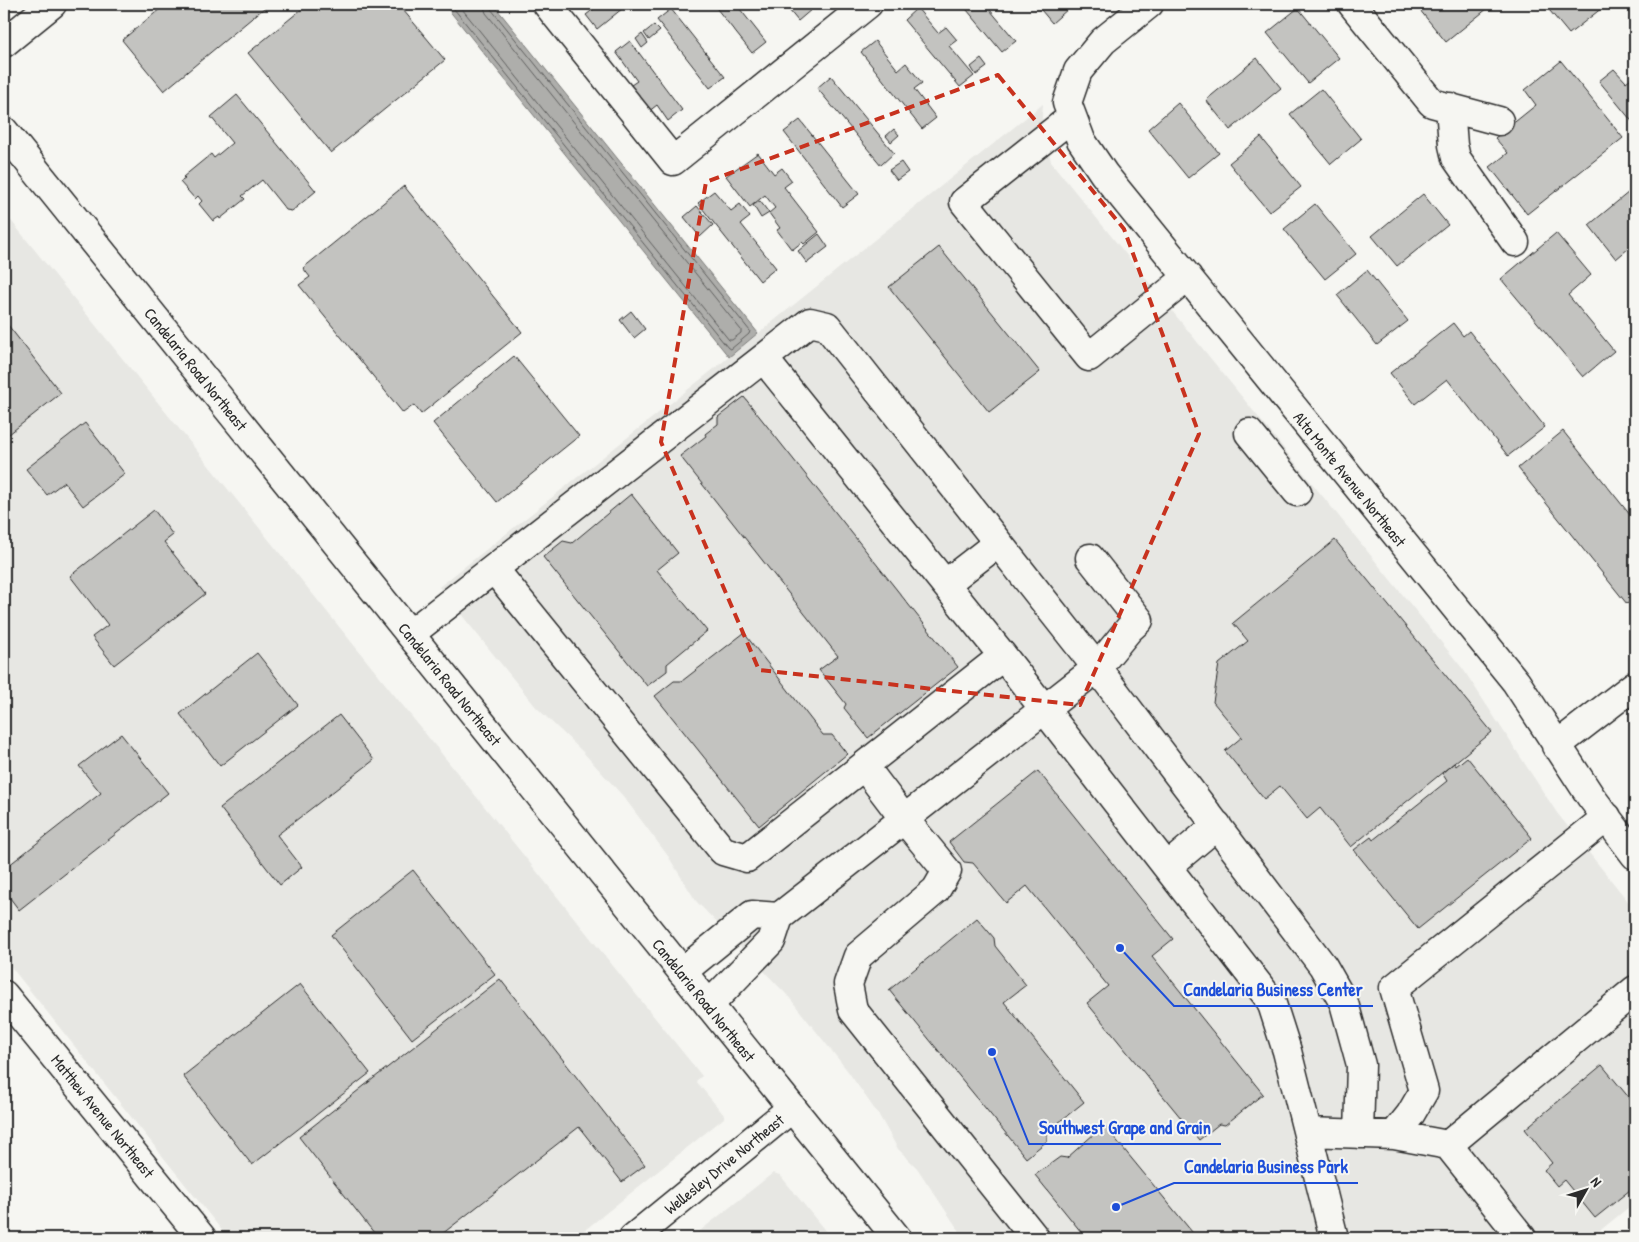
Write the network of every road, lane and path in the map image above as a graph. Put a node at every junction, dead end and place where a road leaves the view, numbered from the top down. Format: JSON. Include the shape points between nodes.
{"nodes":[{"id":1,"x":547,"y":4,"type":"edge"},
{"id":2,"x":868,"y":4,"type":"edge"},
{"id":3,"x":1149,"y":4,"type":"edge"},
{"id":4,"x":1352,"y":4,"type":"edge"},
{"id":5,"x":48,"y":5,"type":"edge"},
{"id":6,"x":4,"y":43,"type":"edge"},
{"id":7,"x":1441,"y":105,"type":"junction"},
{"id":8,"x":1070,"y":110,"type":"junction"},
{"id":9,"x":1499,"y":121,"type":"dead end"},
{"id":10,"x":4,"y":131,"type":"edge"},
{"id":11,"x":1515,"y":242,"type":"dead end"},
{"id":12,"x":1188,"y":277,"type":"junction"},
{"id":13,"x":764,"y":358,"type":"junction"},
{"id":14,"x":1249,"y":433,"type":"dead end"},
{"id":15,"x":1297,"y":492,"type":"dead end"},
{"id":16,"x":998,"y":543,"type":"junction"},
{"id":17,"x":1090,"y":558,"type":"dead end"},
{"id":18,"x":494,"y":569,"type":"junction"},
{"id":19,"x":945,"y":584,"type":"junction"},
{"id":20,"x":410,"y":634,"type":"junction"},
{"id":21,"x":1003,"y":656,"type":"junction"},
{"id":22,"x":1097,"y":668,"type":"junction"},
{"id":23,"x":1635,"y":686,"type":"edge"},
{"id":24,"x":1045,"y":710,"type":"junction"},
{"id":25,"x":1556,"y":746,"type":"junction"},
{"id":26,"x":864,"y":766,"type":"junction"},
{"id":27,"x":1607,"y":817,"type":"junction"},
{"id":28,"x":905,"y":820,"type":"junction"},
{"id":29,"x":1217,"y":825,"type":"junction"},
{"id":30,"x":1635,"y":855,"type":"edge"},
{"id":31,"x":1167,"y":868,"type":"junction"},
{"id":32,"x":779,"y":917,"type":"junction"},
{"id":33,"x":682,"y":972,"type":"junction"},
{"id":34,"x":1635,"y":990,"type":"edge"},
{"id":35,"x":4,"y":995,"type":"edge"},
{"id":36,"x":709,"y":1005,"type":"junction"},
{"id":37,"x":792,"y":1108,"type":"junction"},
{"id":38,"x":1308,"y":1132,"type":"junction"},
{"id":39,"x":1359,"y":1134,"type":"junction"},
{"id":40,"x":1394,"y":1135,"type":"junction"},
{"id":41,"x":1448,"y":1145,"type":"junction"},
{"id":42,"x":202,"y":1238,"type":"edge"},
{"id":43,"x":633,"y":1238,"type":"edge"},
{"id":44,"x":897,"y":1238,"type":"edge"},
{"id":45,"x":1035,"y":1238,"type":"edge"},
{"id":46,"x":1334,"y":1238,"type":"edge"},
{"id":47,"x":1522,"y":1238,"type":"edge"}],
"edges":[{"from":1,"to":2,"type":"street","via":[[673,161]]},
{"from":3,"to":8,"type":"street","via":[[1103,41],[1078,71]]},
{"from":4,"to":7,"type":"street"},
{"from":5,"to":6,"type":"street"},
{"from":7,"to":9,"type":"street"},
{"from":7,"to":11,"type":"street","via":[[1456,158]]},
{"from":8,"to":12,"type":"street","name":"Alta Monte Avenue Northeast","via":[[1081,140],[1104,174]]},
{"from":8,"to":12,"type":"street","via":[[964,202],[1089,357]]},
{"from":10,"to":20,"type":"street","name":"Candelaria Road Northeast"},
{"from":12,"to":25,"type":"street","name":"Alta Monte Avenue Northeast","via":[[1516,682]]},
{"from":13,"to":16,"type":"street","via":[[810,322],[828,326]]},
{"from":13,"to":18,"type":"street"},
{"from":13,"to":19,"type":"street"},
{"from":14,"to":15,"type":"street"},
{"from":16,"to":19,"type":"street"},
{"from":16,"to":22,"type":"street"},
{"from":17,"to":22,"type":"street","via":[[1139,620]]},
{"from":18,"to":20,"type":"street"},
{"from":18,"to":26,"type":"street","via":[[724,851],[747,858]]},
{"from":19,"to":21,"type":"street"},
{"from":20,"to":33,"type":"street","name":"Candelaria Road Northeast"},
{"from":21,"to":24,"type":"street"},
{"from":21,"to":26,"type":"street"},
{"from":22,"to":24,"type":"street"},
{"from":22,"to":29,"type":"street"},
{"from":23,"to":25,"type":"street"},
{"from":24,"to":28,"type":"street"},
{"from":24,"to":31,"type":"street"},
{"from":25,"to":27,"type":"street","name":"Alta Monte Avenue Northeast"},
{"from":26,"to":28,"type":"street"},
{"from":27,"to":30,"type":"street","name":"Alta Monte Avenue Northeast"},
{"from":27,"to":40,"type":"street","via":[[1394,988],[1424,1091]]},
{"from":28,"to":32,"type":"street"},
{"from":28,"to":45,"type":"street","via":[[947,871],[936,890],[858,956],[848,984],[853,1010]]},
{"from":29,"to":31,"type":"street"},
{"from":29,"to":39,"type":"street","via":[[1323,966],[1344,1003],[1361,1066]]},
{"from":31,"to":38,"type":"street","via":[[1271,1001]]},
{"from":32,"to":33,"type":"street","via":[[752,915]]},
{"from":32,"to":36,"type":"street","via":[[771,941]]},
{"from":33,"to":36,"type":"street","name":"Candelaria Road Northeast"},
{"from":34,"to":41,"type":"street"},
{"from":35,"to":42,"type":"street","name":"Matthew Avenue Northeast"},
{"from":36,"to":37,"type":"street","name":"Candelaria Road Northeast"},
{"from":37,"to":43,"type":"street","name":"Wellesley Drive Northeast"},
{"from":37,"to":44,"type":"street","name":"Candelaria Road Northeast"},
{"from":38,"to":39,"type":"street"},
{"from":38,"to":46,"type":"street"},
{"from":39,"to":40,"type":"street"},
{"from":40,"to":41,"type":"street"},
{"from":41,"to":47,"type":"street"}]}
